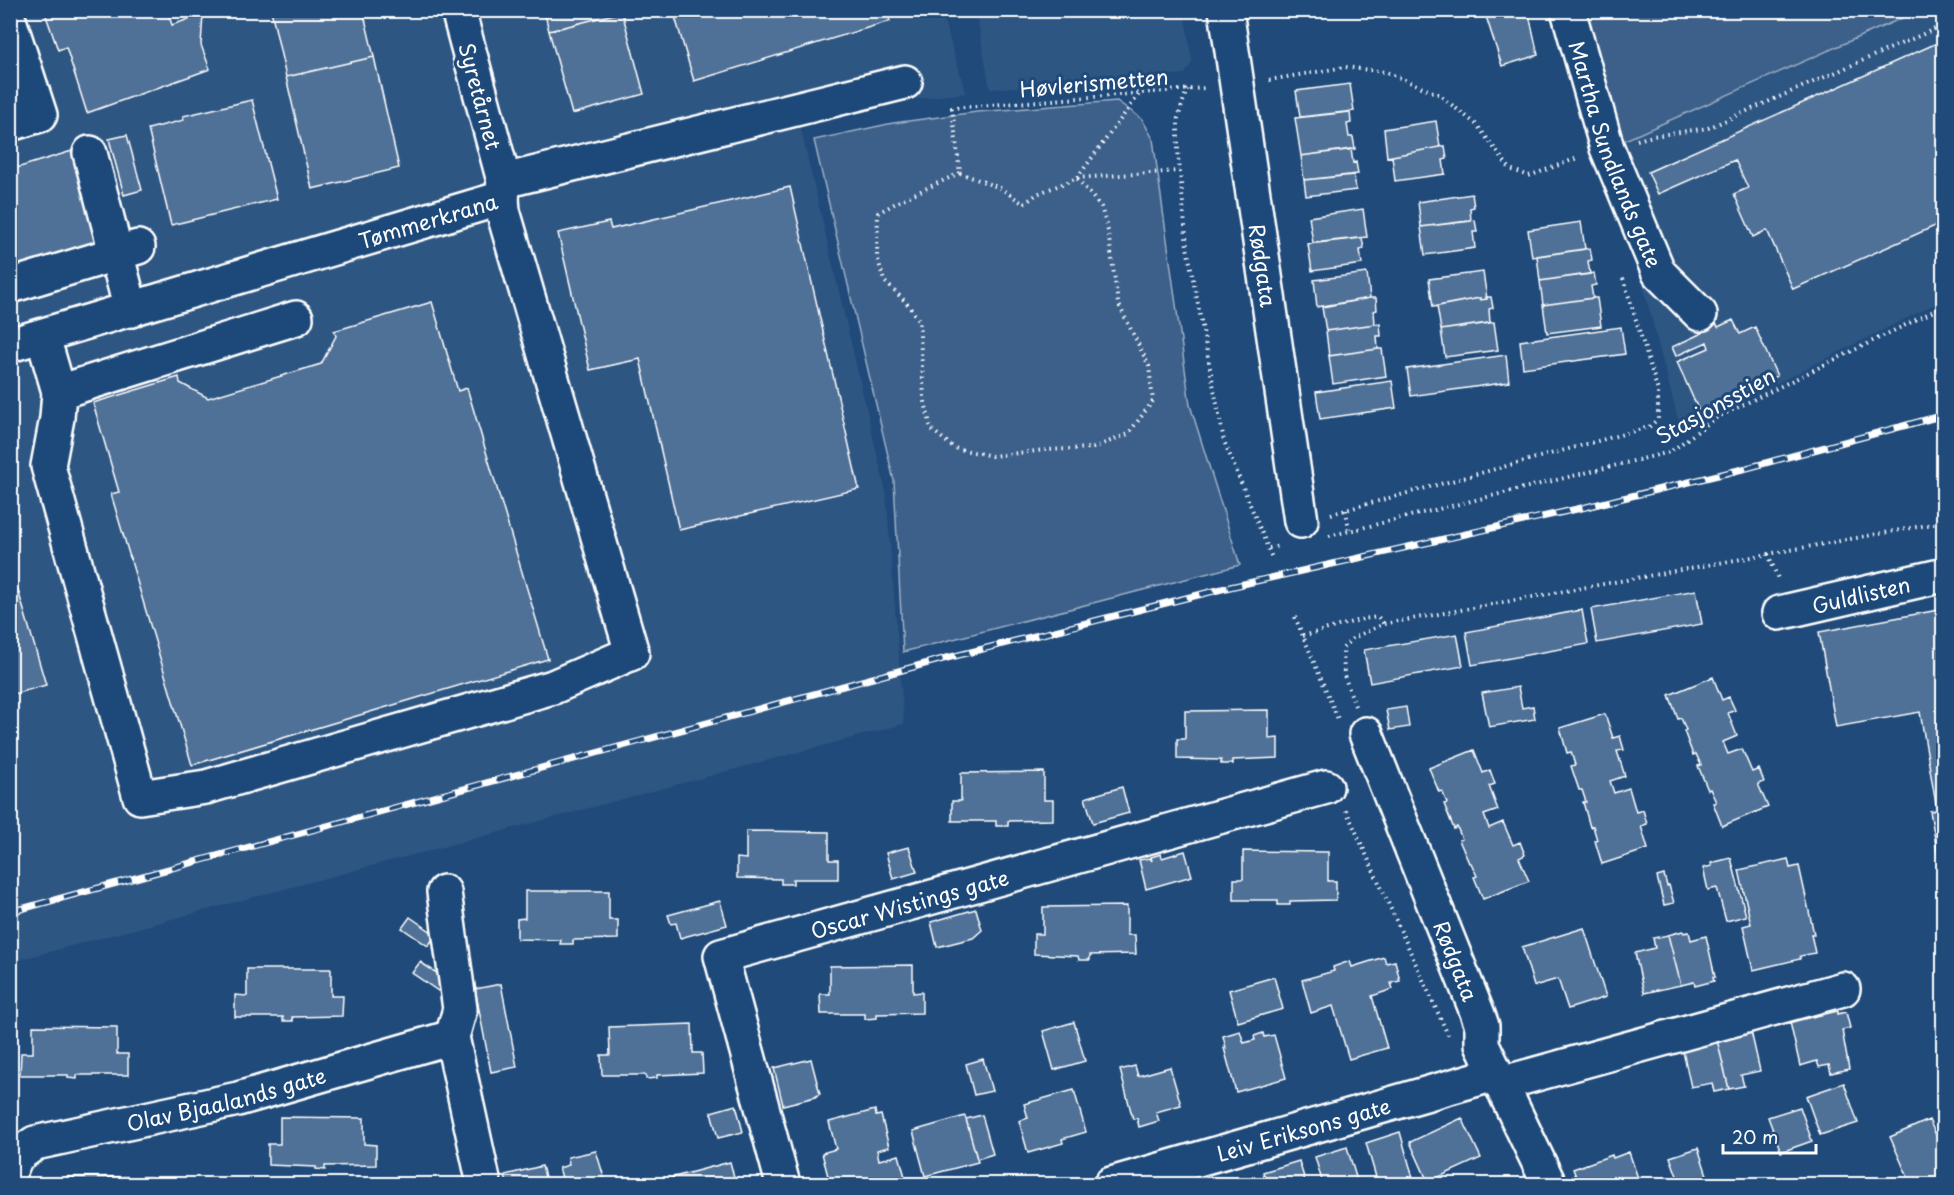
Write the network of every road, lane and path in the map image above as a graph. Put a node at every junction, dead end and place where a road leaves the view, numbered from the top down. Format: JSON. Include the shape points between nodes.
{"nodes":[{"id":1,"x":458,"y":10,"type":"edge"},
{"id":2,"x":1226,"y":10,"type":"edge"},
{"id":3,"x":1569,"y":10,"type":"edge"},
{"id":4,"x":10,"y":23,"type":"edge"},
{"id":5,"x":905,"y":82,"type":"dead end"},
{"id":6,"x":1237,"y":85,"type":"junction"},
{"id":7,"x":1187,"y":89,"type":"junction"},
{"id":8,"x":1140,"y":93,"type":"junction"},
{"id":9,"x":10,"y":124,"type":"edge"},
{"id":10,"x":90,"y":153,"type":"dead end"},
{"id":11,"x":1179,"y":171,"type":"junction"},
{"id":12,"x":960,"y":173,"type":"junction"},
{"id":13,"x":1077,"y":178,"type":"junction"},
{"id":14,"x":503,"y":190,"type":"junction"},
{"id":15,"x":127,"y":250,"type":"junction"},
{"id":16,"x":10,"y":286,"type":"edge"},
{"id":17,"x":1944,"y":306,"type":"edge"},
{"id":18,"x":131,"y":310,"type":"junction"},
{"id":19,"x":1700,"y":314,"type":"dead end"},
{"id":20,"x":296,"y":318,"type":"dead end"},
{"id":21,"x":44,"y":337,"type":"junction"},
{"id":22,"x":10,"y":345,"type":"edge"},
{"id":23,"x":1649,"y":360,"type":"dead end"},
{"id":24,"x":59,"y":392,"type":"junction"},
{"id":25,"x":1346,"y":510,"type":"junction"},
{"id":26,"x":1301,"y":521,"type":"joint"},
{"id":27,"x":1944,"y":522,"type":"edge"},
{"id":28,"x":1349,"y":530,"type":"junction"},
{"id":29,"x":1338,"y":534,"type":"dead end"},
{"id":30,"x":1272,"y":558,"type":"dead end"},
{"id":31,"x":1944,"y":575,"type":"edge"},
{"id":32,"x":1779,"y":613,"type":"dead end"},
{"id":33,"x":1384,"y":624,"type":"junction"},
{"id":34,"x":1303,"y":636,"type":"dead end"},
{"id":35,"x":1366,"y":734,"type":"joint"},
{"id":36,"x":1326,"y":787,"type":"joint"},
{"id":37,"x":444,"y":892,"type":"dead end"},
{"id":38,"x":1843,"y":989,"type":"dead end"},
{"id":39,"x":452,"y":1037,"type":"junction"},
{"id":40,"x":1482,"y":1044,"type":"junction"},
{"id":41,"x":1497,"y":1079,"type":"junction"},
{"id":42,"x":10,"y":1170,"type":"edge"},
{"id":43,"x":484,"y":1185,"type":"edge"},
{"id":44,"x":783,"y":1185,"type":"edge"},
{"id":45,"x":1111,"y":1185,"type":"edge"},
{"id":46,"x":1549,"y":1185,"type":"edge"}],
"edges":[{"from":1,"to":14,"type":"street","name":"Syretårnet"},
{"from":2,"to":6,"type":"street","name":"Rødgata"},
{"from":3,"to":19,"type":"street","name":"Martha Sundlands gate","via":[[1607,148],[1659,273]]},
{"from":4,"to":9,"type":"street","via":[[40,116]]},
{"from":5,"to":14,"type":"street","name":"Tømmerkrana"},
{"from":6,"to":7,"type":"path","name":"Høvlerismetten"},
{"from":6,"to":26,"type":"street","name":"Rødgata"},
{"from":7,"to":8,"type":"path","name":"Høvlerismetten"},
{"from":7,"to":11,"type":"path","via":[[1178,118]]},
{"from":8,"to":12,"type":"path","name":"Høvlerismetten","via":[[952,108]]},
{"from":8,"to":13,"type":"path"},
{"from":10,"to":15,"type":"street"},
{"from":11,"to":13,"type":"path"},
{"from":11,"to":30,"type":"path","via":[[1187,247],[1224,441]]},
{"from":12,"to":13,"type":"path","via":[[1000,188],[1024,204],[1037,194]]},
{"from":12,"to":13,"type":"path","via":[[878,213],[877,256],[884,280],[919,320],[924,397],[931,429],[954,448],[992,456],[1093,448],[1128,434],[1153,402],[1149,366],[1118,303],[1101,207]]},
{"from":14,"to":18,"type":"street","name":"Tømmerkrana"},
{"from":14,"to":24,"type":"street","name":"Syretårnet","via":[[509,233],[632,653],[542,690],[207,787],[140,797],[48,466]]},
{"from":15,"to":16,"type":"street"},
{"from":15,"to":18,"type":"street"},
{"from":17,"to":28,"type":"path","name":"Stasjonsstien","via":[[1714,418],[1670,452]]},
{"from":18,"to":21,"type":"street","name":"Tømmerkrana"},
{"from":20,"to":24,"type":"street"},
{"from":21,"to":22,"type":"street","name":"Tømmerkrana"},
{"from":21,"to":24,"type":"street"},
{"from":23,"to":25,"type":"path","via":[[1658,391],[1658,419],[1649,427]]},
{"from":25,"to":26,"type":"path"},
{"from":25,"to":28,"type":"path"},
{"from":27,"to":33,"type":"path"},
{"from":28,"to":29,"type":"path","name":"Stasjonsstien"},
{"from":31,"to":32,"type":"street","name":"Guldlisten"},
{"from":33,"to":34,"type":"path","via":[[1378,617],[1363,619]]},
{"from":33,"to":35,"type":"path","via":[[1353,638],[1343,648],[1344,675]]},
{"from":35,"to":40,"type":"street","name":"Rødgata","via":[[1477,1012]]},
{"from":36,"to":40,"type":"path","via":[[1343,804],[1452,1045]]},
{"from":36,"to":44,"type":"street","name":"Oscar Wistings gate","via":[[721,956]]},
{"from":37,"to":39,"type":"street","via":[[460,1009]]},
{"from":38,"to":41,"type":"street","name":"Leiv Eriksons gate"},
{"from":39,"to":42,"type":"street","name":"Olav Bjaalands gate","via":[[238,1098],[35,1143],[17,1156]]},
{"from":39,"to":43,"type":"street"},
{"from":40,"to":41,"type":"street","name":"Rødgata"},
{"from":41,"to":45,"type":"street","name":"Leiv Eriksons gate"},
{"from":41,"to":46,"type":"street","name":"Rødgata"}]}
